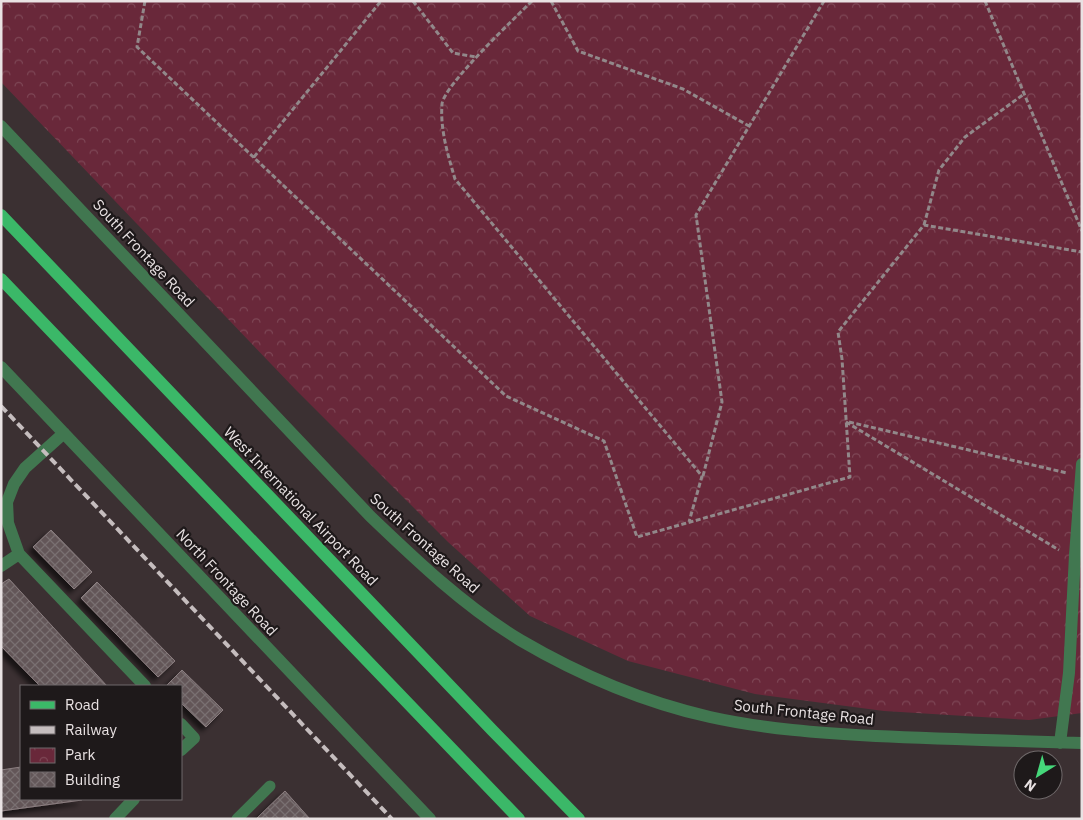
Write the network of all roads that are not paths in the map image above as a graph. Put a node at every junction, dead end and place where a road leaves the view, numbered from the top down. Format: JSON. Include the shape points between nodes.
{"nodes":[{"id":1,"x":1,"y":126,"type":"edge"},
{"id":2,"x":1,"y":215,"type":"edge"},
{"id":3,"x":1,"y":279,"type":"edge"},
{"id":4,"x":1,"y":367,"type":"edge"},
{"id":5,"x":64,"y":433,"type":"junction"},
{"id":6,"x":1081,"y":470,"type":"edge"},
{"id":7,"x":19,"y":554,"type":"junction"},
{"id":8,"x":1,"y":566,"type":"edge"},
{"id":9,"x":144,"y":685,"type":"edge"},
{"id":10,"x":182,"y":725,"type":"edge"},
{"id":11,"x":1060,"y":743,"type":"junction"},
{"id":12,"x":1082,"y":744,"type":"edge"},
{"id":13,"x":182,"y":749,"type":"edge"},
{"id":14,"x":270,"y":786,"type":"dead end"},
{"id":15,"x":133,"y":800,"type":"edge"},
{"id":16,"x":115,"y":819,"type":"edge"},
{"id":17,"x":237,"y":819,"type":"edge"},
{"id":18,"x":430,"y":819,"type":"edge"},
{"id":19,"x":519,"y":819,"type":"edge"},
{"id":20,"x":579,"y":819,"type":"edge"}],
"edges":[{"from":1,"to":11,"type":"street","name":"South Frontage Road","via":[[370,516],[430,573],[474,609],[519,639],[573,669],[658,703],[709,717],[758,726],[845,734]]},
{"from":2,"to":20,"type":"main road","name":"West International Airport Road"},
{"from":3,"to":19,"type":"main road"},
{"from":4,"to":5,"type":"street","name":"North Frontage Road"},
{"from":5,"to":7,"type":"street","via":[[25,468],[7,502],[8,523]]},
{"from":5,"to":18,"type":"street","name":"North Frontage Road"},
{"from":6,"to":11,"type":"street","via":[[1069,673]]},
{"from":7,"to":8,"type":"street"},
{"from":7,"to":9,"type":"street"},
{"from":10,"to":13,"type":"street","via":[[194,738]]},
{"from":11,"to":12,"type":"street","name":"South Frontage Road"},
{"from":14,"to":17,"type":"lane"},
{"from":15,"to":16,"type":"street"}]}
